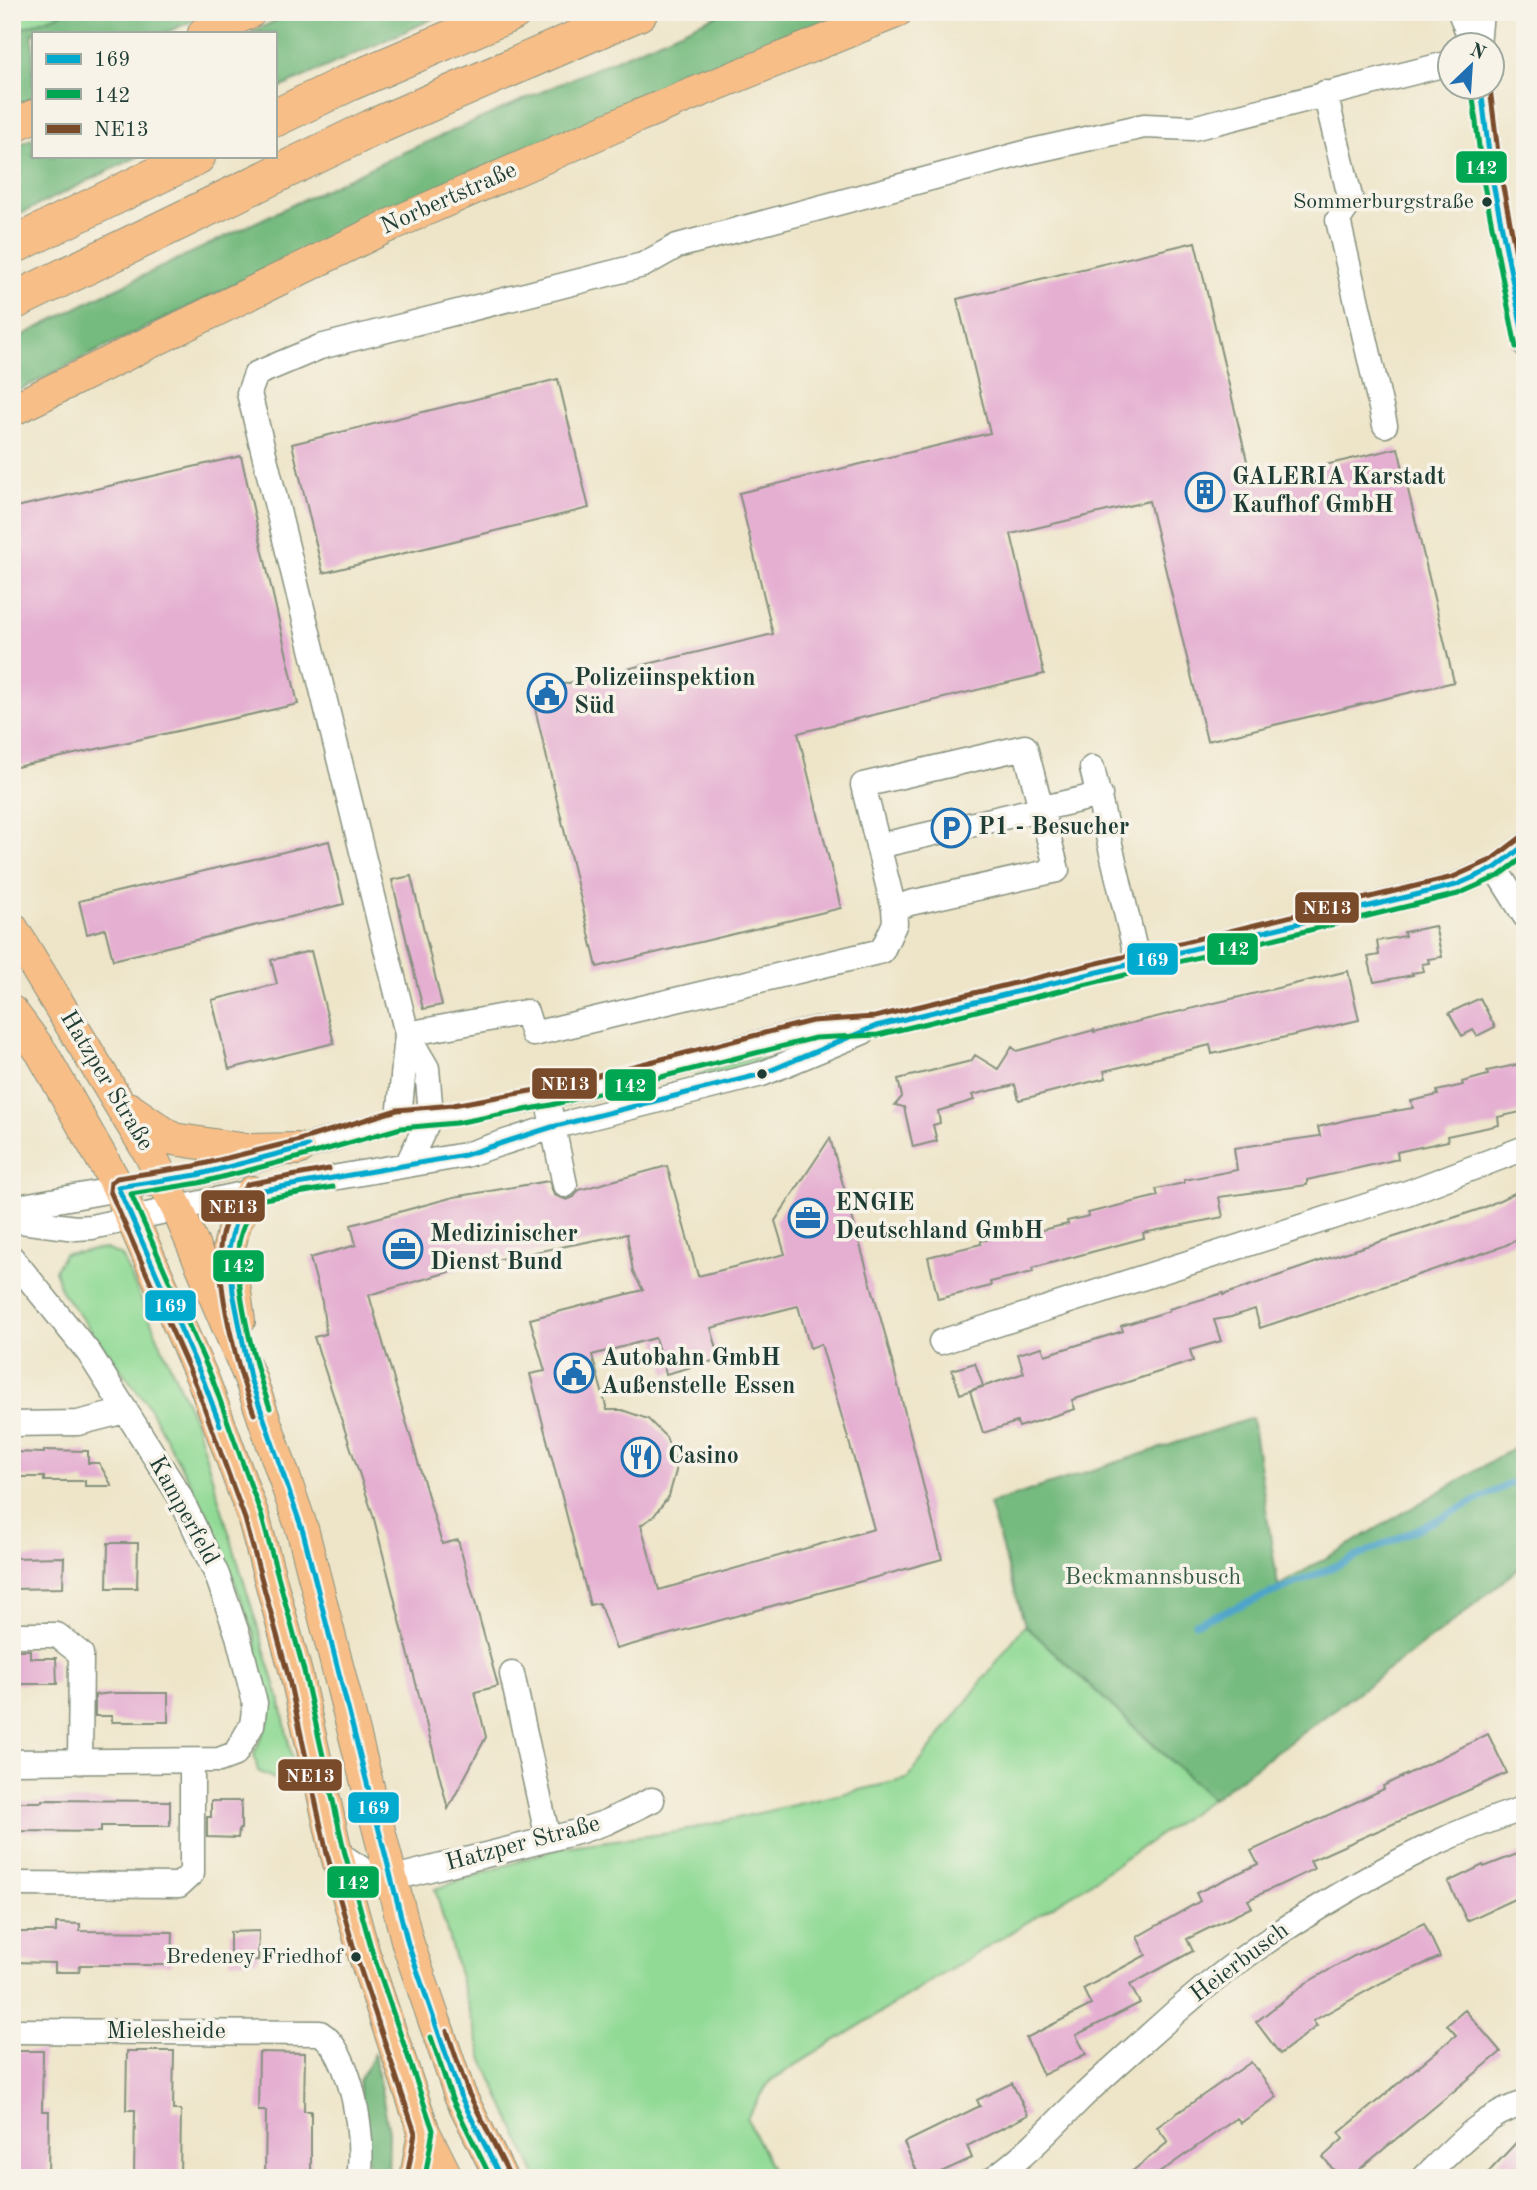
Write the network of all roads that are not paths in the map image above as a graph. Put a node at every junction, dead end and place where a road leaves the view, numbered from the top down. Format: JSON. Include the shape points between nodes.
{"nodes":[{"id":1,"x":250,"y":12,"type":"edge"},
{"id":2,"x":513,"y":12,"type":"edge"},
{"id":3,"x":639,"y":12,"type":"edge"},
{"id":4,"x":896,"y":12,"type":"edge"},
{"id":5,"x":1460,"y":12,"type":"edge"},
{"id":6,"x":1481,"y":12,"type":"edge"},
{"id":7,"x":206,"y":32,"type":"edge"},
{"id":8,"x":1469,"y":32,"type":"edge"},
{"id":9,"x":1478,"y":32,"type":"edge"},
{"id":10,"x":1436,"y":65,"type":"edge"},
{"id":11,"x":1325,"y":93,"type":"junction"},
{"id":12,"x":1483,"y":102,"type":"edge"},
{"id":13,"x":32,"y":117,"type":"edge"},
{"id":14,"x":276,"y":118,"type":"edge"},
{"id":15,"x":12,"y":127,"type":"edge"},
{"id":16,"x":193,"y":158,"type":"edge"},
{"id":17,"x":12,"y":246,"type":"edge"},
{"id":18,"x":12,"y":302,"type":"edge"},
{"id":19,"x":1525,"y":345,"type":"edge"},
{"id":20,"x":12,"y":410,"type":"edge"},
{"id":21,"x":1385,"y":425,"type":"dead end"},
{"id":22,"x":1092,"y":768,"type":"dead end"},
{"id":23,"x":1100,"y":795,"type":"junction"},
{"id":24,"x":1041,"y":808,"type":"junction"},
{"id":25,"x":1525,"y":845,"type":"edge"},
{"id":26,"x":878,"y":846,"type":"junction"},
{"id":27,"x":1495,"y":868,"type":"junction"},
{"id":28,"x":894,"y":909,"type":"junction"},
{"id":29,"x":1525,"y":916,"type":"edge"},
{"id":30,"x":12,"y":928,"type":"edge"},
{"id":31,"x":1138,"y":963,"type":"junction"},
{"id":32,"x":12,"y":1012,"type":"edge"},
{"id":33,"x":876,"y":1026,"type":"junction"},
{"id":34,"x":407,"y":1034,"type":"junction"},
{"id":35,"x":549,"y":1097,"type":"junction"},
{"id":36,"x":115,"y":1099,"type":"junction"},
{"id":37,"x":432,"y":1115,"type":"junction"},
{"id":38,"x":399,"y":1119,"type":"junction"},
{"id":39,"x":552,"y":1127,"type":"junction"},
{"id":40,"x":1525,"y":1147,"type":"edge"},
{"id":41,"x":298,"y":1149,"type":"junction"},
{"id":42,"x":407,"y":1165,"type":"junction"},
{"id":43,"x":164,"y":1182,"type":"junction"},
{"id":44,"x":565,"y":1185,"type":"dead end"},
{"id":45,"x":118,"y":1187,"type":"junction"},
{"id":46,"x":252,"y":1192,"type":"junction"},
{"id":47,"x":12,"y":1208,"type":"edge"},
{"id":48,"x":178,"y":1210,"type":"junction"},
{"id":49,"x":12,"y":1220,"type":"edge"},
{"id":50,"x":134,"y":1220,"type":"junction"},
{"id":51,"x":12,"y":1258,"type":"edge"},
{"id":52,"x":941,"y":1342,"type":"dead end"},
{"id":53,"x":250,"y":1378,"type":"junction"},
{"id":54,"x":125,"y":1411,"type":"junction"},
{"id":55,"x":12,"y":1424,"type":"edge"},
{"id":56,"x":12,"y":1635,"type":"edge"},
{"id":57,"x":512,"y":1674,"type":"dead end"},
{"id":58,"x":12,"y":1762,"type":"edge"},
{"id":59,"x":80,"y":1762,"type":"junction"},
{"id":60,"x":192,"y":1762,"type":"junction"},
{"id":61,"x":652,"y":1801,"type":"dead end"},
{"id":62,"x":1525,"y":1808,"type":"edge"},
{"id":63,"x":548,"y":1839,"type":"junction"},
{"id":64,"x":336,"y":1852,"type":"junction"},
{"id":65,"x":405,"y":1875,"type":"junction"},
{"id":66,"x":12,"y":1884,"type":"edge"},
{"id":67,"x":12,"y":2031,"type":"edge"},
{"id":68,"x":1525,"y":2104,"type":"edge"},
{"id":69,"x":424,"y":2132,"type":"junction"},
{"id":70,"x":359,"y":2178,"type":"edge"},
{"id":71,"x":416,"y":2178,"type":"edge"},
{"id":72,"x":447,"y":2178,"type":"edge"},
{"id":73,"x":501,"y":2178,"type":"edge"},
{"id":74,"x":994,"y":2178,"type":"edge"},
{"id":75,"x":1424,"y":2178,"type":"edge"}],
"edges":[{"from":1,"to":7,"type":"main road"},
{"from":2,"to":14,"type":"highway"},
{"from":3,"to":18,"type":"highway","via":[[372,128]]},
{"from":4,"to":20,"type":"main road","name":"Norbertstraße","via":[[638,116],[386,227]]},
{"from":5,"to":8,"type":"street"},
{"from":6,"to":9,"type":"street"},
{"from":10,"to":11,"type":"street"},
{"from":11,"to":21,"type":"street","via":[[1351,201],[1338,220]]},
{"from":11,"to":34,"type":"street","via":[[1193,128],[1144,126],[1028,152],[677,246],[643,265],[320,347],[256,374],[249,393]]},
{"from":12,"to":19,"type":"street","via":[[1492,178]]},
{"from":13,"to":15,"type":"main road"},
{"from":16,"to":17,"type":"highway"},
{"from":22,"to":23,"type":"street"},
{"from":23,"to":24,"type":"street"},
{"from":23,"to":31,"type":"street"},
{"from":24,"to":26,"type":"street"},
{"from":24,"to":26,"type":"street","via":[[1025,747],[863,785]]},
{"from":24,"to":28,"type":"street","via":[[1057,870]]},
{"from":25,"to":27,"type":"street"},
{"from":26,"to":28,"type":"street"},
{"from":27,"to":29,"type":"street"},
{"from":27,"to":31,"type":"street","via":[[1455,885]]},
{"from":28,"to":34,"type":"street","via":[[895,923],[882,951],[533,1034],[526,1012]]},
{"from":30,"to":36,"type":"main road","name":"Hatzper Straße"},
{"from":31,"to":33,"type":"street"},
{"from":32,"to":45,"type":"main road","name":"Hatzper Straße","via":[[42,1054]]},
{"from":33,"to":35,"type":"street","via":[[814,1029]]},
{"from":33,"to":39,"type":"street","via":[[762,1074]]},
{"from":34,"to":37,"type":"street","via":[[427,1068]]},
{"from":34,"to":38,"type":"street"},
{"from":35,"to":37,"type":"street"},
{"from":35,"to":39,"type":"street"},
{"from":36,"to":41,"type":"main road","via":[[173,1139],[247,1150]]},
{"from":36,"to":43,"type":"main road","name":"Hatzper Straße"},
{"from":37,"to":38,"type":"street"},
{"from":37,"to":42,"type":"street"},
{"from":38,"to":41,"type":"street"},
{"from":39,"to":42,"type":"street","via":[[465,1155]]},
{"from":39,"to":44,"type":"street"},
{"from":40,"to":52,"type":"street","via":[[1407,1193]]},
{"from":41,"to":43,"type":"street"},
{"from":42,"to":46,"type":"street"},
{"from":43,"to":45,"type":"street"},
{"from":43,"to":48,"type":"main road","name":"Hatzper Straße"},
{"from":45,"to":47,"type":"street"},
{"from":45,"to":50,"type":"main road","name":"Hatzper Straße"},
{"from":46,"to":48,"type":"street"},
{"from":46,"to":53,"type":"main road","via":[[235,1223],[229,1248]]},
{"from":48,"to":50,"type":"street"},
{"from":48,"to":53,"type":"main road","name":"Hatzper Straße"},
{"from":49,"to":50,"type":"street","via":[[76,1228]]},
{"from":50,"to":64,"type":"main road","name":"Hatzper Straße","via":[[204,1382],[253,1516],[296,1673]]},
{"from":51,"to":54,"type":"street","name":"Kamperfeld","via":[[89,1353]]},
{"from":53,"to":65,"type":"main road","name":"Hatzper Straße","via":[[303,1532]]},
{"from":54,"to":55,"type":"street","via":[[78,1423]]},
{"from":54,"to":60,"type":"street","name":"Kamperfeld","via":[[179,1495],[217,1575],[255,1703],[252,1725],[234,1754]]},
{"from":56,"to":59,"type":"street","via":[[57,1635],[80,1654]]},
{"from":57,"to":63,"type":"street"},
{"from":58,"to":59,"type":"street","name":"Kamperfeld"},
{"from":59,"to":60,"type":"street","name":"Kamperfeld"},
{"from":60,"to":66,"type":"street","via":[[192,1873],[179,1885]]},
{"from":61,"to":63,"type":"street","name":"Hatzper Straße","via":[[607,1822]]},
{"from":62,"to":74,"type":"street","name":"Heierbusch","via":[[1406,1856],[1237,1962],[1181,2007]]},
{"from":63,"to":65,"type":"street","name":"Hatzper Straße"},
{"from":64,"to":65,"type":"street","via":[[371,1875]]},
{"from":64,"to":69,"type":"main road","name":"Hatzper Straße","via":[[364,1955]]},
{"from":65,"to":73,"type":"main road","name":"Hatzper Straße","via":[[408,1944],[460,2095]]},
{"from":67,"to":70,"type":"street","name":"Mielesheide","via":[[320,2033],[330,2039],[340,2056],[358,2113]]},
{"from":68,"to":75,"type":"street","via":[[1488,2120]]},
{"from":69,"to":71,"type":"main road"},
{"from":69,"to":72,"type":"main road","name":"Hatzper Straße"}]}
